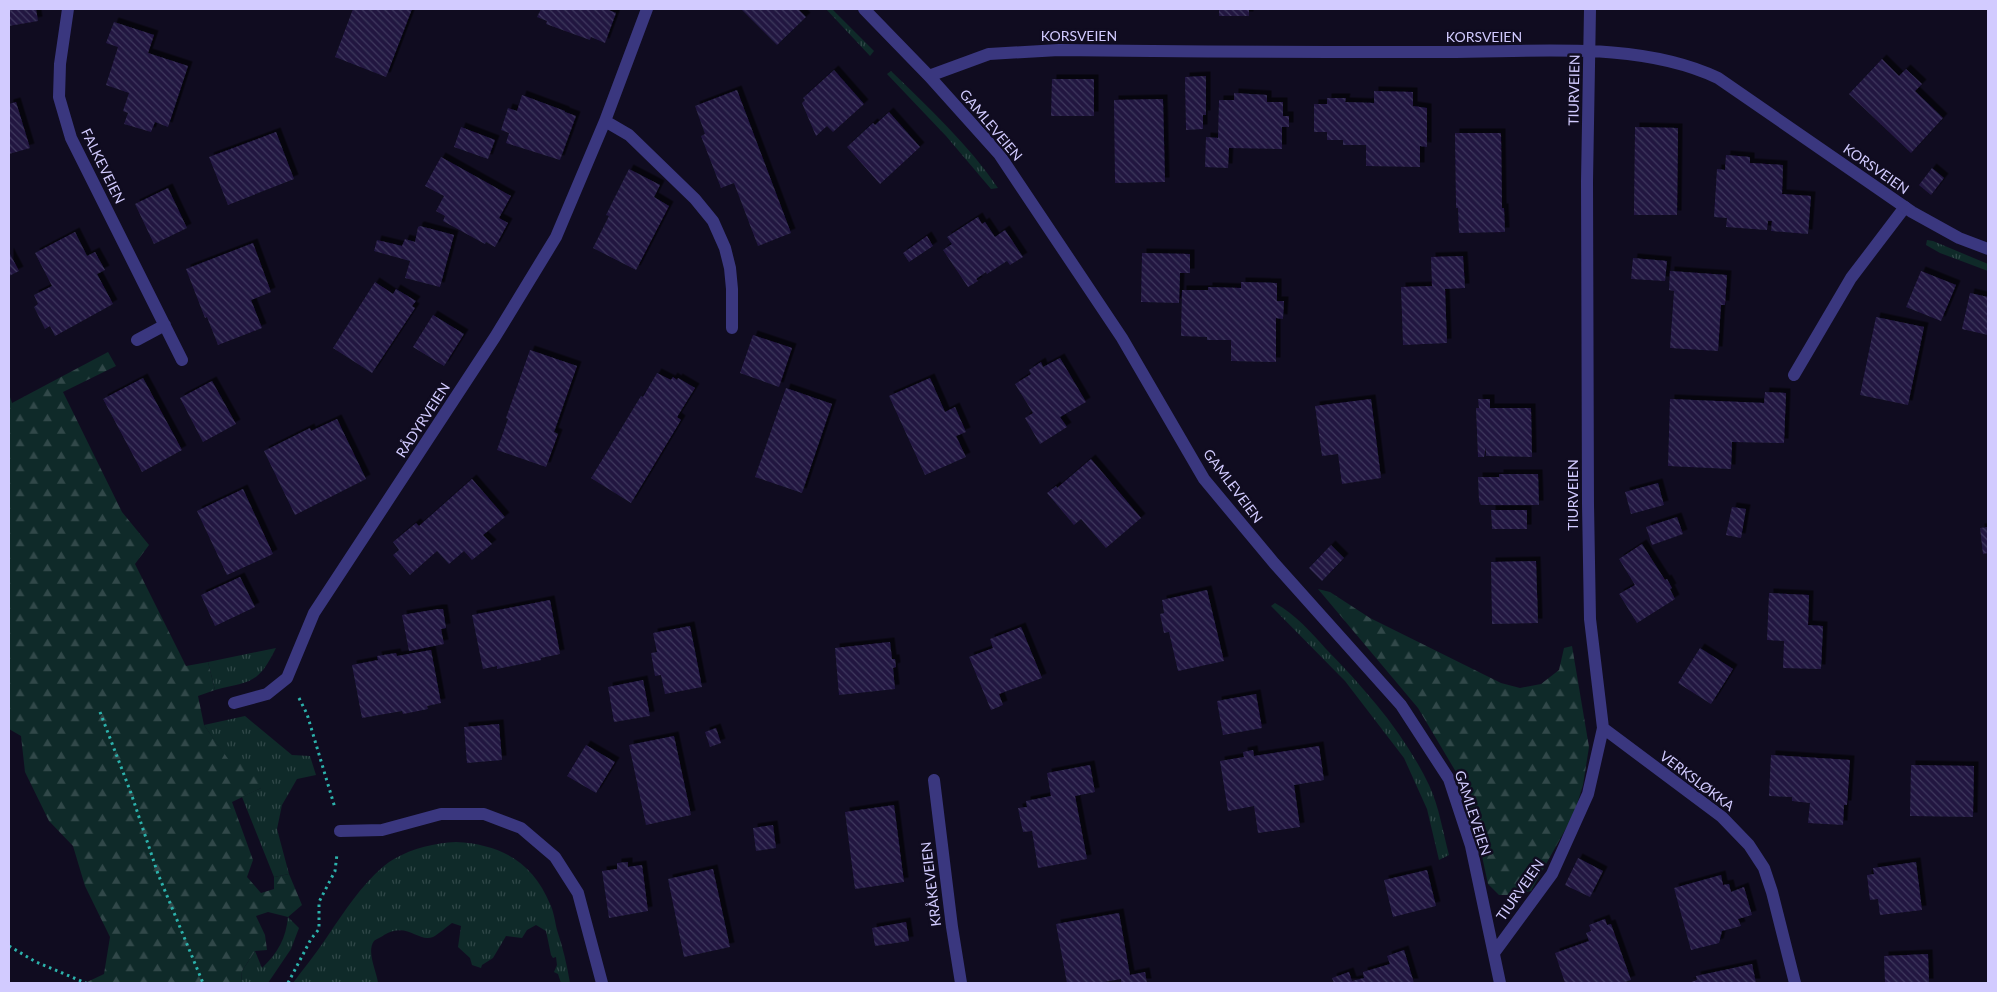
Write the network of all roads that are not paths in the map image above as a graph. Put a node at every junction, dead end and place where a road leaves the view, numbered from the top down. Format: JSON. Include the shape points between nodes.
{"nodes":[{"id":1,"x":68,"y":9,"type":"edge"},
{"id":2,"x":647,"y":9,"type":"edge"},
{"id":3,"x":864,"y":9,"type":"edge"},
{"id":4,"x":1590,"y":9,"type":"edge"},
{"id":5,"x":1590,"y":51,"type":"junction"},
{"id":6,"x":929,"y":76,"type":"junction"},
{"id":7,"x":605,"y":121,"type":"junction"},
{"id":8,"x":1905,"y":207,"type":"junction"},
{"id":9,"x":1988,"y":249,"type":"edge"},
{"id":10,"x":165,"y":325,"type":"junction"},
{"id":11,"x":732,"y":328,"type":"dead end"},
{"id":12,"x":137,"y":340,"type":"dead end"},
{"id":13,"x":182,"y":360,"type":"dead end"},
{"id":14,"x":1794,"y":375,"type":"dead end"},
{"id":15,"x":234,"y":703,"type":"dead end"},
{"id":16,"x":1603,"y":728,"type":"junction"},
{"id":17,"x":934,"y":780,"type":"dead end"},
{"id":18,"x":340,"y":830,"type":"dead end"},
{"id":19,"x":1494,"y":953,"type":"junction"},
{"id":20,"x":602,"y":983,"type":"edge"},
{"id":21,"x":961,"y":983,"type":"edge"},
{"id":22,"x":1500,"y":983,"type":"edge"},
{"id":23,"x":1794,"y":983,"type":"edge"}],
"edges":[{"from":1,"to":10,"type":"street","name":"FALKEVEIEN","via":[[59,97],[71,138]]},
{"from":2,"to":7,"type":"street","name":"RÅDYRVEIEN"},
{"from":3,"to":6,"type":"street","name":"GAMLEVEIEN"},
{"from":4,"to":5,"type":"street","name":"TIURVEIEN"},
{"from":5,"to":6,"type":"street","name":"KORSVEIEN","via":[[1059,50],[989,54]]},
{"from":5,"to":8,"type":"street","name":"KORSVEIEN","via":[[1658,58],[1700,69],[1718,78]]},
{"from":5,"to":16,"type":"street","name":"TIURVEIEN","via":[[1587,180],[1590,619]]},
{"from":6,"to":19,"type":"street","name":"GAMLEVEIEN","via":[[999,154],[1122,338],[1204,478],[1274,564],[1401,705],[1449,779],[1471,846]]},
{"from":7,"to":11,"type":"street","via":[[630,135],[714,222],[730,268]]},
{"from":7,"to":15,"type":"street","name":"RÅDYRVEIEN","via":[[556,236],[495,337],[314,614],[287,678],[267,694]]},
{"from":8,"to":9,"type":"street","name":"KORSVEIEN","via":[[1959,238]]},
{"from":8,"to":14,"type":"street","via":[[1851,278]]},
{"from":10,"to":12,"type":"street"},
{"from":10,"to":13,"type":"street","name":"FALKEVEIEN"},
{"from":16,"to":19,"type":"street","name":"TIURVEIEN","via":[[1588,794],[1552,874]]},
{"from":16,"to":23,"type":"street","name":"VERKSLØKKA","via":[[1722,817],[1749,845],[1764,868],[1772,892]]},
{"from":17,"to":21,"type":"street","name":"KRÅKEVEIEN"},
{"from":18,"to":20,"type":"street","via":[[382,830],[441,814],[484,814],[521,828],[555,857],[578,893]]},
{"from":19,"to":22,"type":"street","name":"GAMLEVEIEN"}]}
